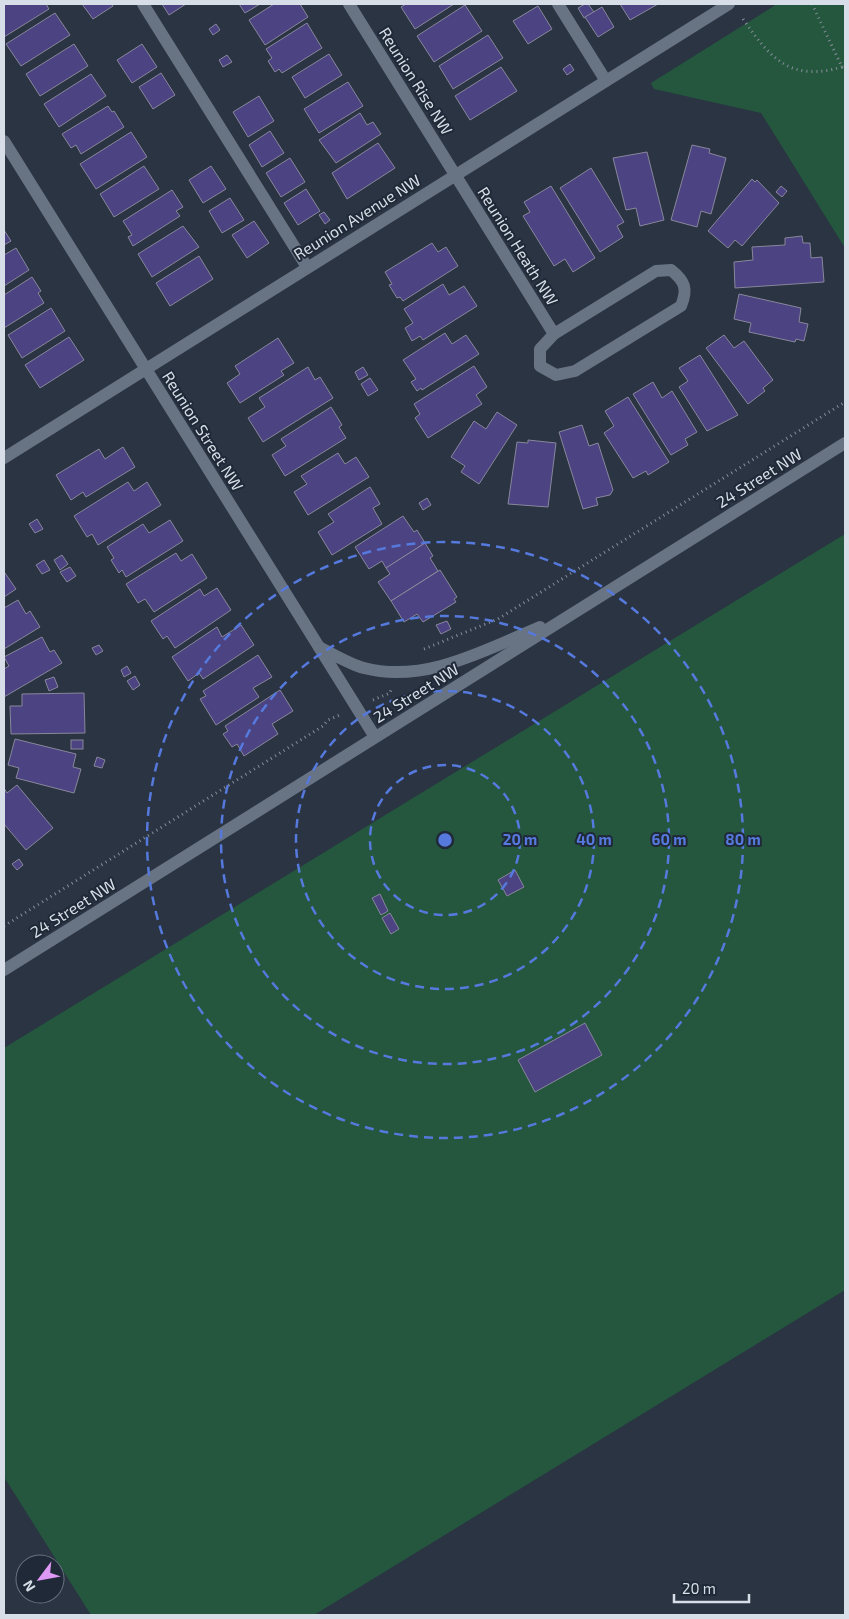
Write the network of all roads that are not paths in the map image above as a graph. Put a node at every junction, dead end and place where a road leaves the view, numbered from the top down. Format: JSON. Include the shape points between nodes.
{"nodes":[{"id":1,"x":143,"y":4,"type":"edge"},
{"id":2,"x":349,"y":4,"type":"edge"},
{"id":3,"x":558,"y":4,"type":"edge"},
{"id":4,"x":729,"y":4,"type":"edge"},
{"id":5,"x":606,"y":81,"type":"junction"},
{"id":6,"x":4,"y":141,"type":"edge"},
{"id":7,"x":455,"y":175,"type":"junction"},
{"id":8,"x":307,"y":267,"type":"junction"},
{"id":9,"x":554,"y":334,"type":"junction"},
{"id":10,"x":145,"y":369,"type":"junction"},
{"id":11,"x":845,"y":443,"type":"edge"},
{"id":12,"x":4,"y":458,"type":"edge"},
{"id":13,"x":577,"y":611,"type":"junction"},
{"id":14,"x":319,"y":647,"type":"junction"},
{"id":15,"x":374,"y":737,"type":"junction"},
{"id":16,"x":4,"y":970,"type":"edge"}],
"edges":[{"from":1,"to":8,"type":"street"},
{"from":2,"to":7,"type":"street","name":"Reunion Rise NW"},
{"from":3,"to":5,"type":"street"},
{"from":4,"to":5,"type":"street","name":"Reunion Avenue NW"},
{"from":5,"to":7,"type":"street","name":"Reunion Avenue NW"},
{"from":6,"to":10,"type":"street","name":"Reunion Street NW"},
{"from":7,"to":8,"type":"street","name":"Reunion Avenue NW"},
{"from":7,"to":9,"type":"street","name":"Reunion Heath NW"},
{"from":8,"to":10,"type":"street","name":"Reunion Avenue NW"},
{"from":9,"to":9,"type":"street","via":[[540,349],[540,366],[556,374],[575,371],[681,306],[686,292],[683,280],[671,270],[656,271]]},
{"from":10,"to":12,"type":"street","name":"Reunion Avenue NW"},
{"from":10,"to":14,"type":"street","name":"Reunion Street NW"},
{"from":11,"to":13,"type":"street","name":"24 Street NW"},
{"from":13,"to":14,"type":"street","via":[[466,658],[413,673],[363,668]]},
{"from":13,"to":15,"type":"street","name":"24 Street NW"},
{"from":14,"to":15,"type":"street","name":"Reunion Street NW"},
{"from":15,"to":16,"type":"street","name":"24 Street NW"}]}
